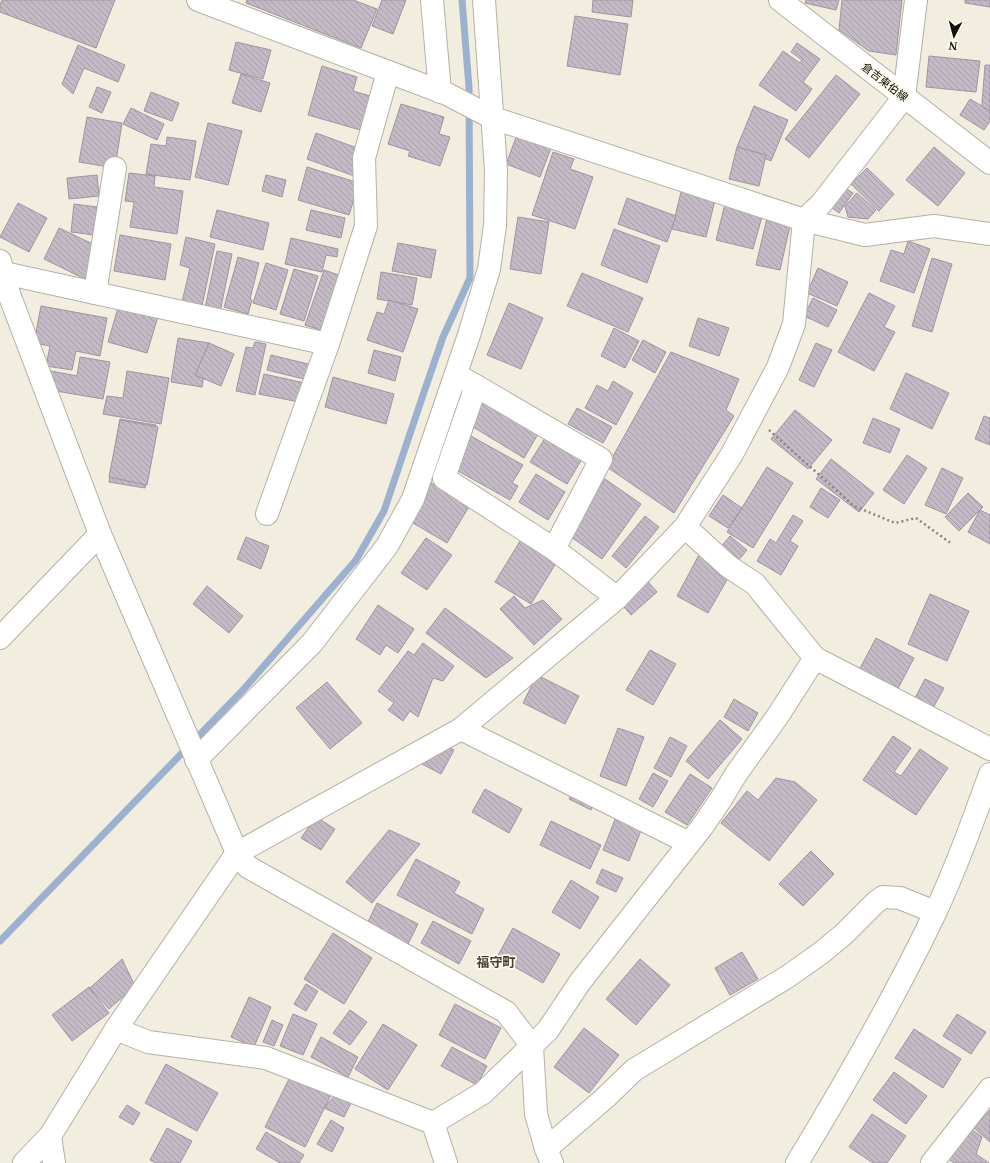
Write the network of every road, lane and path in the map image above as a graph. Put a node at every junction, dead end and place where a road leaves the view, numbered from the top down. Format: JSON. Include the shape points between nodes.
{"nodes":[{"id":1,"x":198,"y":0,"type":"edge"},
{"id":2,"x":432,"y":0,"type":"edge"},
{"id":3,"x":484,"y":0,"type":"edge"},
{"id":4,"x":780,"y":0,"type":"edge"},
{"id":5,"x":916,"y":0,"type":"edge"},
{"id":6,"x":388,"y":72,"type":"junction"},
{"id":7,"x":444,"y":93,"type":"junction"},
{"id":8,"x":904,"y":96,"type":"junction"},
{"id":9,"x":493,"y":118,"type":"junction"},
{"id":10,"x":990,"y":163,"type":"edge"},
{"id":11,"x":115,"y":168,"type":"dead end"},
{"id":12,"x":804,"y":220,"type":"junction"},
{"id":13,"x":990,"y":234,"type":"edge"},
{"id":14,"x":2,"y":267,"type":"edge"},
{"id":15,"x":95,"y":293,"type":"junction"},
{"id":16,"x":328,"y":344,"type":"junction"},
{"id":17,"x":455,"y":373,"type":"junction"},
{"id":18,"x":476,"y":386,"type":"junction"},
{"id":19,"x":743,"y":432,"type":"junction"},
{"id":20,"x":267,"y":514,"type":"dead end"},
{"id":21,"x":685,"y":527,"type":"junction"},
{"id":22,"x":100,"y":534,"type":"junction"},
{"id":23,"x":952,"y":544,"type":"dead end"},
{"id":24,"x":554,"y":549,"type":"junction"},
{"id":25,"x":617,"y":598,"type":"junction"},
{"id":26,"x":0,"y":638,"type":"edge"},
{"id":27,"x":815,"y":658,"type":"junction"},
{"id":28,"x":461,"y":729,"type":"junction"},
{"id":29,"x":990,"y":750,"type":"edge"},
{"id":30,"x":196,"y":760,"type":"junction"},
{"id":31,"x":990,"y":774,"type":"edge"},
{"id":32,"x":689,"y":843,"type":"junction"},
{"id":33,"x":236,"y":853,"type":"junction"},
{"id":34,"x":935,"y":912,"type":"junction"},
{"id":35,"x":116,"y":1029,"type":"junction"},
{"id":36,"x":532,"y":1046,"type":"junction"},
{"id":37,"x":990,"y":1089,"type":"edge"},
{"id":38,"x":433,"y":1123,"type":"junction"},
{"id":39,"x":50,"y":1136,"type":"junction"},
{"id":40,"x":549,"y":1156,"type":"edge"},
{"id":41,"x":24,"y":1163,"type":"edge"},
{"id":42,"x":54,"y":1163,"type":"edge"},
{"id":43,"x":446,"y":1163,"type":"edge"},
{"id":44,"x":797,"y":1163,"type":"edge"},
{"id":45,"x":932,"y":1163,"type":"edge"}],
"edges":[{"from":1,"to":6,"type":"street"},
{"from":2,"to":7,"type":"street"},
{"from":3,"to":9,"type":"street"},
{"from":4,"to":8,"type":"street","name":"倉吉東伯線"},
{"from":5,"to":8,"type":"street"},
{"from":6,"to":7,"type":"street"},
{"from":6,"to":16,"type":"street","via":[[364,158],[366,226]]},
{"from":7,"to":9,"type":"street"},
{"from":8,"to":10,"type":"street","name":"倉吉東伯線"},
{"from":8,"to":12,"type":"street","via":[[821,204]]},
{"from":9,"to":12,"type":"street"},
{"from":9,"to":17,"type":"street","via":[[496,170],[495,225],[490,269]]},
{"from":11,"to":15,"type":"street"},
{"from":12,"to":13,"type":"street","via":[[865,235],[934,226]]},
{"from":12,"to":19,"type":"street","via":[[794,324],[778,367]]},
{"from":14,"to":15,"type":"street"},
{"from":14,"to":22,"type":"street","via":[[9,294]]},
{"from":15,"to":16,"type":"street"},
{"from":16,"to":20,"type":"street"},
{"from":17,"to":18,"type":"street"},
{"from":17,"to":30,"type":"street","via":[[413,500],[387,546],[312,643]]},
{"from":18,"to":24,"type":"street","via":[[444,478]]},
{"from":18,"to":24,"type":"street","via":[[601,459]]},
{"from":19,"to":21,"type":"street","via":[[732,454]]},
{"from":19,"to":23,"type":"path","via":[[769,430],[854,506],[895,523],[916,518]]},
{"from":21,"to":25,"type":"street"},
{"from":21,"to":27,"type":"street","via":[[728,566],[755,584]]},
{"from":22,"to":26,"type":"street"},
{"from":22,"to":30,"type":"street"},
{"from":24,"to":25,"type":"street"},
{"from":25,"to":28,"type":"street"},
{"from":27,"to":29,"type":"street"},
{"from":27,"to":32,"type":"street","via":[[778,717]]},
{"from":28,"to":32,"type":"street"},
{"from":28,"to":33,"type":"street"},
{"from":30,"to":33,"type":"street"},
{"from":31,"to":34,"type":"street"},
{"from":32,"to":36,"type":"street","via":[[580,982],[548,1030]]},
{"from":33,"to":35,"type":"street"},
{"from":33,"to":36,"type":"street","via":[[248,867],[506,1012]]},
{"from":34,"to":40,"type":"street","via":[[900,898],[883,897],[844,934],[788,977],[634,1070]]},
{"from":34,"to":44,"type":"street","via":[[866,1043]]},
{"from":35,"to":38,"type":"street","via":[[148,1042],[266,1058]]},
{"from":35,"to":39,"type":"street"},
{"from":36,"to":38,"type":"street","via":[[483,1093]]},
{"from":36,"to":40,"type":"street","via":[[536,1114]]},
{"from":37,"to":45,"type":"street"},
{"from":38,"to":43,"type":"street"},
{"from":39,"to":41,"type":"street"},
{"from":39,"to":42,"type":"street"}]}
